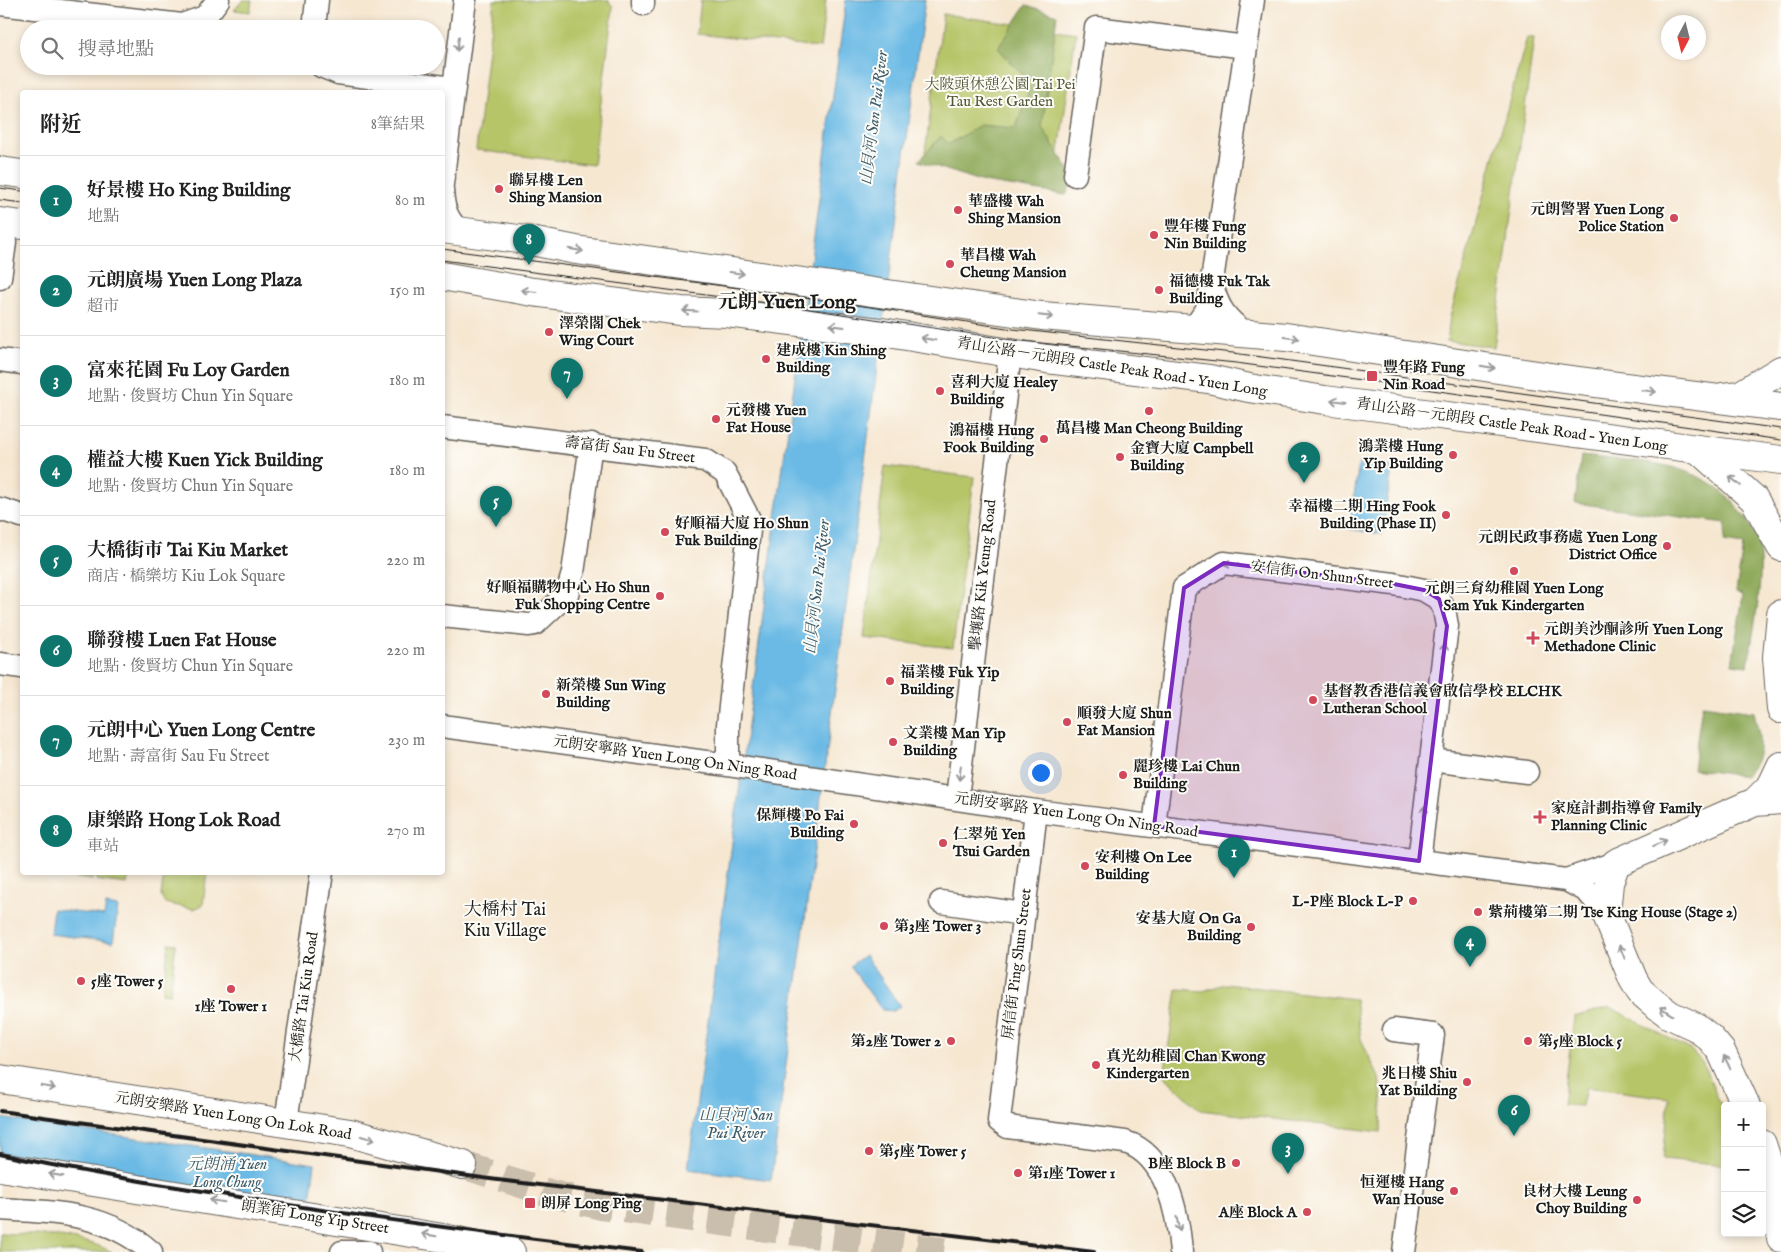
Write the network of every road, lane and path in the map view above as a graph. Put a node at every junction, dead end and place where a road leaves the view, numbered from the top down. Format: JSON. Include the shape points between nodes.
{"nodes":[{"id":1,"x":218,"y":0,"type":"edge"},
{"id":2,"x":317,"y":0,"type":"edge"},
{"id":3,"x":464,"y":0,"type":"edge"},
{"id":4,"x":1253,"y":0,"type":"edge"},
{"id":5,"x":1,"y":2,"type":"edge"},
{"id":6,"x":143,"y":20,"type":"edge"},
{"id":7,"x":196,"y":20,"type":"edge"},
{"id":8,"x":315,"y":20,"type":"edge"},
{"id":9,"x":1246,"y":48,"type":"junction"},
{"id":10,"x":353,"y":75,"type":"edge"},
{"id":11,"x":452,"y":88,"type":"junction"},
{"id":12,"x":445,"y":155,"type":"edge"},
{"id":13,"x":0,"y":171,"type":"edge"},
{"id":14,"x":20,"y":174,"type":"edge"},
{"id":15,"x":1075,"y":175,"type":"dead end"},
{"id":16,"x":445,"y":211,"type":"edge"},
{"id":17,"x":9,"y":223,"type":"edge"},
{"id":18,"x":451,"y":230,"type":"edge"},
{"id":19,"x":445,"y":277,"type":"edge"},
{"id":20,"x":0,"y":278,"type":"edge"},
{"id":21,"x":1212,"y":281,"type":"junction"},
{"id":22,"x":1193,"y":329,"type":"junction"},
{"id":23,"x":1244,"y":332,"type":"junction"},
{"id":24,"x":1010,"y":353,"type":"junction"},
{"id":25,"x":0,"y":360,"type":"edge"},
{"id":26,"x":20,"y":363,"type":"edge"},
{"id":27,"x":1781,"y":370,"type":"edge"},
{"id":28,"x":1709,"y":399,"type":"junction"},
{"id":29,"x":1781,"y":407,"type":"edge"},
{"id":30,"x":445,"y":427,"type":"edge"},
{"id":31,"x":590,"y":444,"type":"junction"},
{"id":32,"x":1698,"y":450,"type":"junction"},
{"id":33,"x":1781,"y":460,"type":"edge"},
{"id":34,"x":0,"y":509,"type":"edge"},
{"id":35,"x":20,"y":515,"type":"edge"},
{"id":36,"x":1781,"y":547,"type":"edge"},
{"id":37,"x":1781,"y":614,"type":"edge"},
{"id":38,"x":445,"y":616,"type":"edge"},
{"id":39,"x":0,"y":664,"type":"edge"},
{"id":40,"x":20,"y":667,"type":"edge"},
{"id":41,"x":1781,"y":709,"type":"edge"},
{"id":42,"x":445,"y":726,"type":"edge"},
{"id":43,"x":1431,"y":760,"type":"junction"},
{"id":44,"x":730,"y":765,"type":"junction"},
{"id":45,"x":1781,"y":766,"type":"edge"},
{"id":46,"x":1527,"y":772,"type":"dead end"},
{"id":47,"x":957,"y":798,"type":"junction"},
{"id":48,"x":1768,"y":801,"type":"edge"},
{"id":49,"x":1036,"y":811,"type":"junction"},
{"id":50,"x":1154,"y":826,"type":"junction"},
{"id":51,"x":1419,"y":861,"type":"junction"},
{"id":52,"x":1616,"y":863,"type":"junction"},
{"id":53,"x":322,"y":875,"type":"edge"},
{"id":54,"x":1566,"y":880,"type":"junction"},
{"id":55,"x":941,"y":902,"type":"dead end"},
{"id":56,"x":1606,"y":913,"type":"junction"},
{"id":57,"x":1023,"y":914,"type":"junction"},
{"id":58,"x":1394,"y":1030,"type":"dead end"},
{"id":59,"x":0,"y":1079,"type":"edge"},
{"id":60,"x":1744,"y":1102,"type":"edge"},
{"id":61,"x":286,"y":1122,"type":"junction"},
{"id":62,"x":1763,"y":1147,"type":"edge"},
{"id":63,"x":464,"y":1165,"type":"tunnel mouth"},
{"id":64,"x":0,"y":1167,"type":"edge"},
{"id":65,"x":0,"y":1209,"type":"edge"},
{"id":66,"x":1777,"y":1240,"type":"edge"},
{"id":67,"x":151,"y":1252,"type":"edge"},
{"id":68,"x":342,"y":1252,"type":"edge"},
{"id":69,"x":369,"y":1252,"type":"edge"},
{"id":70,"x":511,"y":1252,"type":"edge"},
{"id":71,"x":1181,"y":1252,"type":"edge"},
{"id":72,"x":1404,"y":1252,"type":"edge"}],
"edges":[{"from":1,"to":7,"type":"street","via":[[205,17]]},
{"from":2,"to":8,"type":"street"},
{"from":3,"to":11,"type":"street","one_way":true},
{"from":4,"to":9,"type":"street"},
{"from":5,"to":6,"type":"street"},
{"from":9,"to":15,"type":"street","via":[[1096,28]]},
{"from":9,"to":21,"type":"street"},
{"from":10,"to":11,"type":"street"},
{"from":11,"to":12,"type":"street"},
{"from":13,"to":14,"type":"main road"},
{"from":16,"to":18,"type":"street"},
{"from":17,"to":20,"type":"street"},
{"from":18,"to":22,"type":"main road","one_way":true,"via":[[1042,316]]},
{"from":24,"to":19,"type":"main road","name":"青山公路－元朗段 Castle Peak Road – Yuen Long","one_way":true,"via":[[883,332],[642,306]]},
{"from":21,"to":22,"type":"street","via":[[1206,311]]},
{"from":21,"to":23,"type":"street","via":[[1221,310]]},
{"from":22,"to":23,"type":"main road"},
{"from":23,"to":28,"type":"main road","one_way":true},
{"from":32,"to":24,"type":"main road","name":"青山公路－元朗段 Castle Peak Road – Yuen Long","one_way":true,"via":[[1325,400],[1209,379]]},
{"from":24,"to":47,"type":"street","name":"擊壤路 Kik Yeung Road","one_way":true},
{"from":25,"to":26,"type":"street"},
{"from":27,"to":28,"type":"main road","via":[[1740,395]]},
{"from":28,"to":29,"type":"main road"},
{"from":30,"to":31,"type":"street","name":"壽富街 Sau Fu Street"},
{"from":31,"to":38,"type":"street","via":[[573,574],[567,594],[536,624]]},
{"from":31,"to":44,"type":"street","name":"壽富街 Sau Fu Street","via":[[704,460],[725,473],[750,522],[728,725]]},
{"from":32,"to":33,"type":"main road","name":"青山公路－元朗段 Castle Peak Road – Yuen Long"},
{"from":36,"to":32,"type":"main road","one_way":true,"via":[[1754,498]]},
{"from":34,"to":35,"type":"street"},
{"from":37,"to":41,"type":"main road","via":[[1777,657]]},
{"from":39,"to":40,"type":"street"},
{"from":42,"to":44,"type":"street","name":"元朗安寧路 Yuen Long On Ning Road"},
{"from":43,"to":46,"type":"street"},
{"from":43,"to":50,"type":"street","name":"安信街 On Shun Street","one_way":true,"via":[[1447,626],[1440,599],[1424,590],[1394,584],[1224,563],[1184,588]]},
{"from":51,"to":43,"type":"street","name":"安信街 On Shun Street","one_way":true},
{"from":44,"to":47,"type":"street","name":"元朗安寧路 Yuen Long On Ning Road"},
{"from":45,"to":48,"type":"main road"},
{"from":47,"to":49,"type":"street","name":"元朗安寧路 Yuen Long On Ning Road"},
{"from":52,"to":48,"type":"main road","name":"元朗安寧路 Yuen Long On Ning Road","one_way":true},
{"from":49,"to":50,"type":"street","name":"元朗安寧路 Yuen Long On Ning Road"},
{"from":49,"to":57,"type":"street","name":"屏信街 Ping Shun Street"},
{"from":50,"to":51,"type":"street","name":"元朗安寧路 Yuen Long On Ning Road"},
{"from":51,"to":54,"type":"street","name":"元朗安寧路 Yuen Long On Ning Road"},
{"from":52,"to":54,"type":"street","name":"元朗安寧路 Yuen Long On Ning Road"},
{"from":52,"to":56,"type":"main road","via":[[1609,883]]},
{"from":53,"to":61,"type":"street","name":"大橋路 Tai Kiu Road"},
{"from":54,"to":56,"type":"street","via":[[1587,891]]},
{"from":55,"to":57,"type":"street"},
{"from":60,"to":56,"type":"main road","one_way":true,"via":[[1721,1051],[1710,1038],[1696,1027],[1670,1015],[1640,990]]},
{"from":57,"to":71,"type":"street","name":"屏信街 Ping Shun Street","one_way":true,"via":[[999,1121],[1008,1127],[1137,1145],[1147,1154],[1172,1196]]},
{"from":58,"to":72,"type":"street","via":[[1432,1036]]},
{"from":59,"to":61,"type":"main road","name":"元朗安樂路 Yuen Long On Lok Road","one_way":true},
{"from":61,"to":63,"type":"main road","name":"元朗安樂路 Yuen Long On Lok Road","one_way":true,"via":[[350,1133]]},
{"from":62,"to":66,"type":"main road","via":[[1772,1175]]},
{"from":70,"to":64,"type":"main road","name":"朗業街 Long Yip Street","one_way":true,"via":[[443,1238]]},
{"from":65,"to":67,"type":"street","via":[[93,1219],[121,1230]]},
{"from":68,"to":69,"type":"street"}]}
